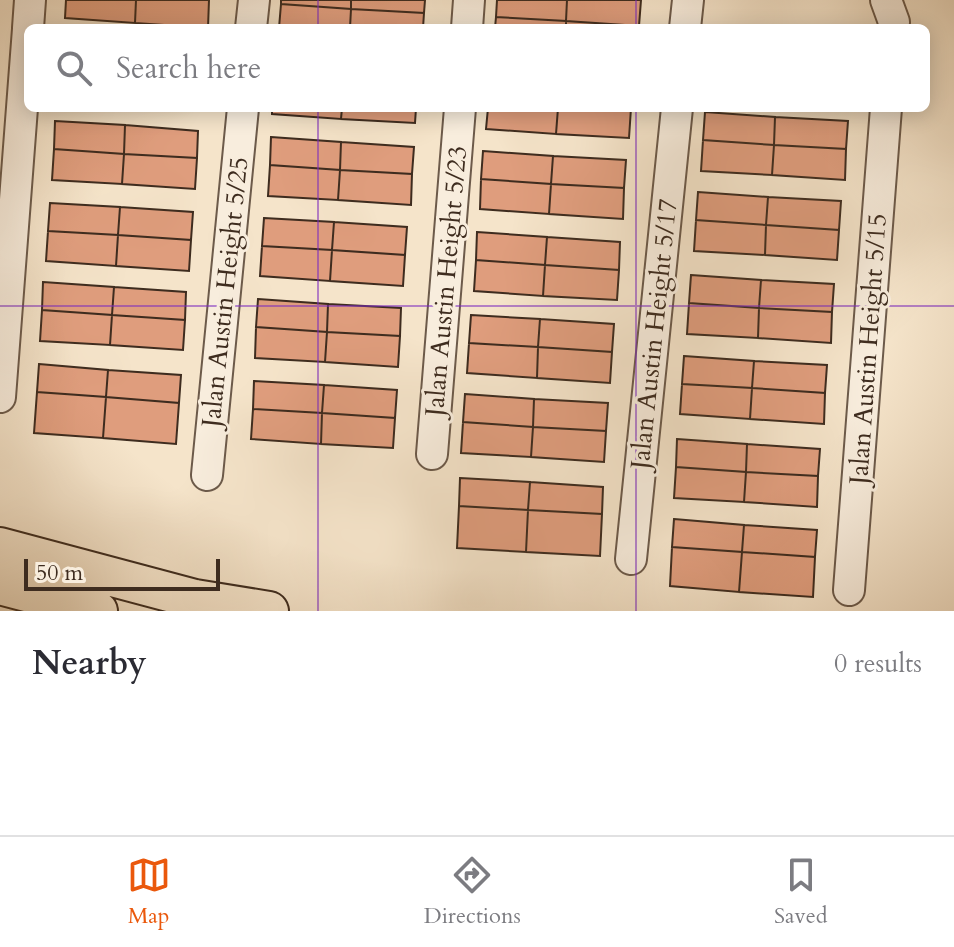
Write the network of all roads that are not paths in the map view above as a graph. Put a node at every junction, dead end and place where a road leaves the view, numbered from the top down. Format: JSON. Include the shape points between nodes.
{"nodes":[{"id":1,"x":30,"y":0,"type":"edge"},
{"id":2,"x":254,"y":0,"type":"edge"},
{"id":3,"x":469,"y":0,"type":"edge"},
{"id":4,"x":688,"y":0,"type":"edge"},
{"id":5,"x":886,"y":0,"type":"edge"},
{"id":6,"x":28,"y":24,"type":"edge"},
{"id":7,"x":251,"y":24,"type":"edge"},
{"id":8,"x":467,"y":24,"type":"edge"},
{"id":9,"x":685,"y":24,"type":"edge"},
{"id":10,"x":892,"y":24,"type":"edge"},
{"id":11,"x":24,"y":81,"type":"edge"},
{"id":12,"x":243,"y":112,"type":"edge"},
{"id":13,"x":460,"y":112,"type":"edge"},
{"id":14,"x":677,"y":112,"type":"edge"},
{"id":15,"x":886,"y":112,"type":"edge"},
{"id":16,"x":0,"y":397,"type":"edge"},
{"id":17,"x":432,"y":454,"type":"dead end"},
{"id":18,"x":207,"y":475,"type":"dead end"},
{"id":19,"x":0,"y":547,"type":"edge"},
{"id":20,"x":631,"y":559,"type":"dead end"},
{"id":21,"x":0,"y":585,"type":"edge"},
{"id":22,"x":849,"y":590,"type":"dead end"},
{"id":23,"x":194,"y":605,"type":"edge"},
{"id":24,"x":84,"y":609,"type":"edge"},
{"id":25,"x":245,"y":609,"type":"edge"}],
"edges":[{"from":1,"to":6,"type":"street"},
{"from":2,"to":7,"type":"street"},
{"from":3,"to":8,"type":"street"},
{"from":4,"to":9,"type":"street"},
{"from":5,"to":10,"type":"street"},
{"from":11,"to":16,"type":"street"},
{"from":12,"to":18,"type":"street","name":"Jalan Austin Height 5/25"},
{"from":13,"to":17,"type":"street","name":"Jalan Austin Height 5/23"},
{"from":14,"to":20,"type":"street","name":"Jalan Austin Height 5/17"},
{"from":15,"to":22,"type":"street","name":"Jalan Austin Height 5/15"},
{"from":19,"to":23,"type":"main road"},
{"from":21,"to":24,"type":"main road"},
{"from":23,"to":25,"type":"main road"}]}
